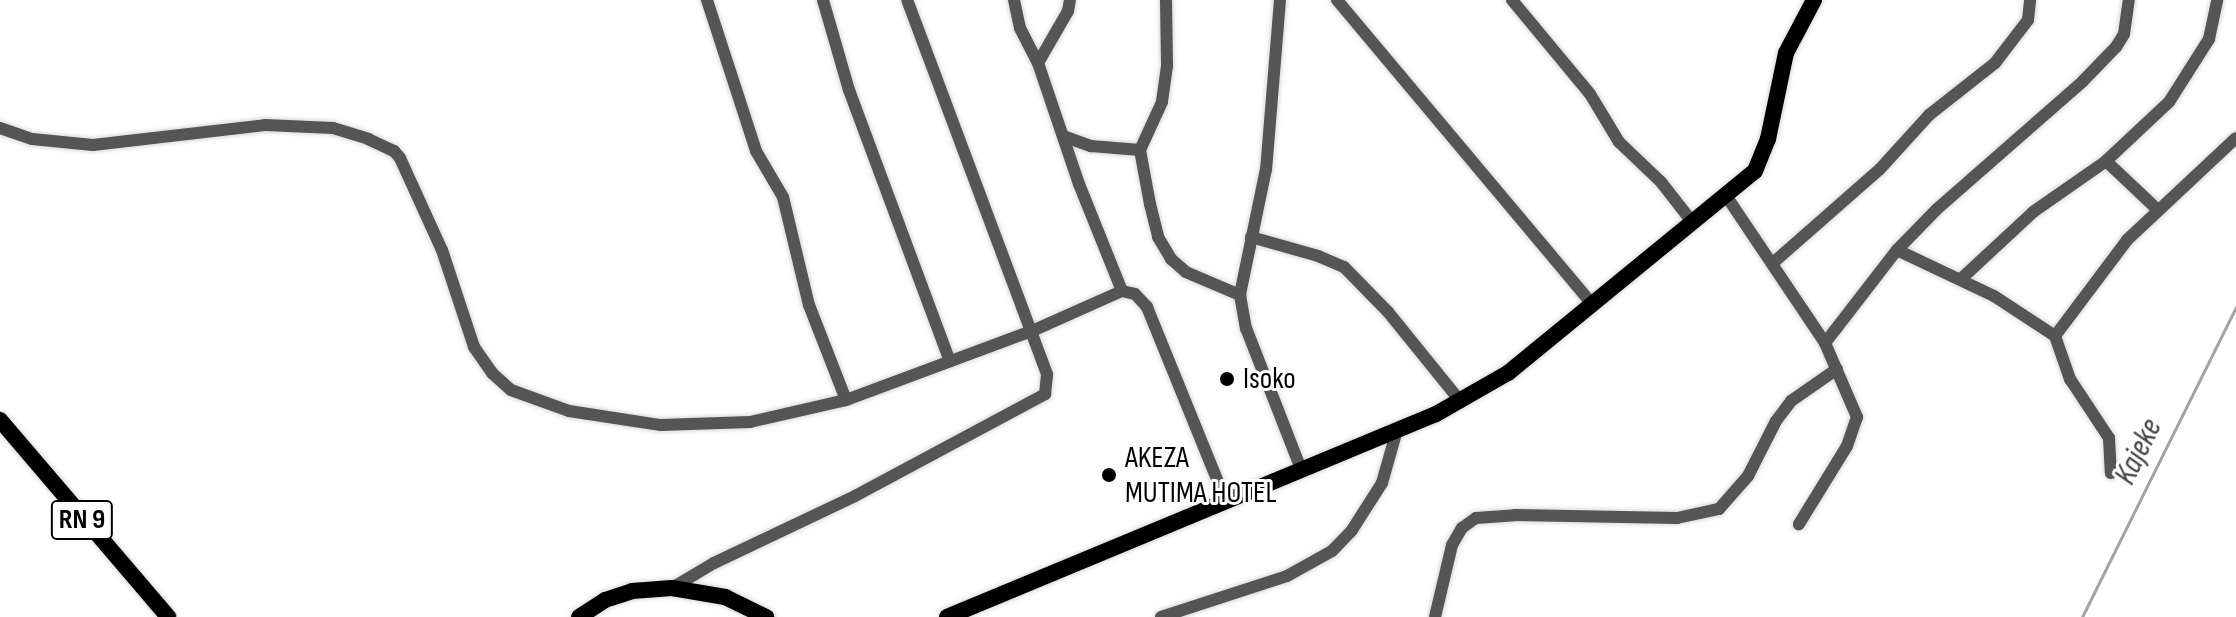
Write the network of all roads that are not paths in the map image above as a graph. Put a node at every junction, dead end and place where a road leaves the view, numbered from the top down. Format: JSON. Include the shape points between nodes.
{"nodes":[{"id":1,"x":707,"y":0,"type":"edge"},
{"id":2,"x":823,"y":0,"type":"edge"},
{"id":3,"x":907,"y":0,"type":"edge"},
{"id":4,"x":1014,"y":0,"type":"edge"},
{"id":5,"x":1070,"y":0,"type":"edge"},
{"id":6,"x":1166,"y":0,"type":"edge"},
{"id":7,"x":1280,"y":0,"type":"edge"},
{"id":8,"x":1337,"y":0,"type":"edge"},
{"id":9,"x":1512,"y":0,"type":"edge"},
{"id":10,"x":1814,"y":0,"type":"edge"},
{"id":11,"x":2030,"y":0,"type":"edge"},
{"id":12,"x":2129,"y":0,"type":"edge"},
{"id":13,"x":2217,"y":0,"type":"edge"},
{"id":14,"x":1038,"y":63,"type":"junction"},
{"id":15,"x":0,"y":128,"type":"edge"},
{"id":16,"x":1063,"y":136,"type":"junction"},
{"id":17,"x":2236,"y":138,"type":"edge"},
{"id":18,"x":1140,"y":150,"type":"junction"},
{"id":19,"x":2106,"y":161,"type":"junction"},
{"id":20,"x":1727,"y":197,"type":"junction"},
{"id":21,"x":2158,"y":210,"type":"junction"},
{"id":22,"x":1693,"y":223,"type":"junction"},
{"id":23,"x":1251,"y":237,"type":"junction"},
{"id":24,"x":1897,"y":250,"type":"junction"},
{"id":25,"x":1774,"y":262,"type":"junction"},
{"id":26,"x":1961,"y":279,"type":"junction"},
{"id":27,"x":1122,"y":291,"type":"junction"},
{"id":28,"x":1240,"y":295,"type":"junction"},
{"id":29,"x":1592,"y":304,"type":"junction"},
{"id":30,"x":1032,"y":331,"type":"junction"},
{"id":31,"x":2055,"y":336,"type":"junction"},
{"id":32,"x":1825,"y":343,"type":"junction"},
{"id":33,"x":950,"y":361,"type":"junction"},
{"id":34,"x":1837,"y":369,"type":"junction"},
{"id":35,"x":846,"y":400,"type":"junction"},
{"id":36,"x":1461,"y":402,"type":"junction"},
{"id":37,"x":0,"y":420,"type":"edge"},
{"id":38,"x":1397,"y":430,"type":"junction"},
{"id":39,"x":1301,"y":469,"type":"junction"},
{"id":40,"x":2111,"y":473,"type":"dead end"},
{"id":41,"x":1225,"y":499,"type":"junction"},
{"id":42,"x":1799,"y":524,"type":"dead end"},
{"id":43,"x":672,"y":588,"type":"junction"},
{"id":44,"x":168,"y":617,"type":"edge"},
{"id":45,"x":579,"y":617,"type":"edge"},
{"id":46,"x":766,"y":617,"type":"edge"},
{"id":47,"x":947,"y":617,"type":"edge"},
{"id":48,"x":1161,"y":617,"type":"edge"},
{"id":49,"x":1435,"y":617,"type":"edge"}],
"edges":[{"from":1,"to":35,"type":"street","via":[[756,151],[783,197],[809,305]]},
{"from":2,"to":33,"type":"street","via":[[849,90]]},
{"from":3,"to":30,"type":"street"},
{"from":4,"to":14,"type":"street","via":[[1020,28]]},
{"from":5,"to":14,"type":"street"},
{"from":6,"to":18,"type":"street","via":[[1162,102]]},
{"from":7,"to":23,"type":"street","via":[[1271,124]]},
{"from":8,"to":29,"type":"street"},
{"from":9,"to":22,"type":"street","via":[[1590,94],[1619,142],[1661,182]]},
{"from":10,"to":20,"type":"main road","via":[[1786,53],[1763,157]]},
{"from":11,"to":25,"type":"street","via":[[2028,20],[1995,63],[1929,115],[1880,169]]},
{"from":12,"to":24,"type":"street","via":[[2124,34],[2104,60]]},
{"from":13,"to":19,"type":"street","via":[[2209,39],[2193,69],[2169,102]]},
{"from":14,"to":16,"type":"street"},
{"from":15,"to":35,"type":"street","via":[[32,139],[93,145],[265,125],[333,128],[368,139],[400,158],[442,250],[474,347],[511,390],[569,411],[661,425],[750,422]]},
{"from":16,"to":18,"type":"street","via":[[1091,146]]},
{"from":16,"to":27,"type":"street"},
{"from":17,"to":21,"type":"street"},
{"from":18,"to":28,"type":"street","via":[[1158,237],[1171,259],[1186,272]]},
{"from":19,"to":21,"type":"street"},
{"from":19,"to":26,"type":"street","via":[[2033,212]]},
{"from":20,"to":22,"type":"main road"},
{"from":20,"to":25,"type":"street"},
{"from":21,"to":31,"type":"street","via":[[2104,266]]},
{"from":22,"to":29,"type":"main road"},
{"from":23,"to":28,"type":"street"},
{"from":23,"to":36,"type":"street","via":[[1344,267]]},
{"from":24,"to":26,"type":"street"},
{"from":24,"to":32,"type":"street"},
{"from":25,"to":32,"type":"street"},
{"from":26,"to":31,"type":"street"},
{"from":27,"to":30,"type":"street"},
{"from":27,"to":41,"type":"street","via":[[1135,294],[1147,307]]},
{"from":28,"to":39,"type":"street","via":[[1246,328]]},
{"from":29,"to":36,"type":"main road","via":[[1518,367]]},
{"from":30,"to":33,"type":"street"},
{"from":30,"to":43,"type":"street","via":[[1049,385],[1036,402]]},
{"from":31,"to":40,"type":"street","via":[[2070,379],[2109,438]]},
{"from":32,"to":34,"type":"street"},
{"from":33,"to":35,"type":"street"},
{"from":34,"to":42,"type":"street","via":[[1853,401],[1854,430]]},
{"from":34,"to":49,"type":"street","via":[[1791,401],[1748,476],[1719,509],[1677,518],[1476,518],[1452,545]]},
{"from":36,"to":38,"type":"main road"},
{"from":37,"to":44,"type":"main road","number":"RN 9"},
{"from":38,"to":39,"type":"main road"},
{"from":38,"to":48,"type":"street","via":[[1374,496],[1332,551],[1287,576]]},
{"from":39,"to":41,"type":"main road"},
{"from":41,"to":47,"type":"main road"},
{"from":43,"to":45,"type":"main road","via":[[632,591]]},
{"from":43,"to":46,"type":"main road","via":[[725,597]]}]}
